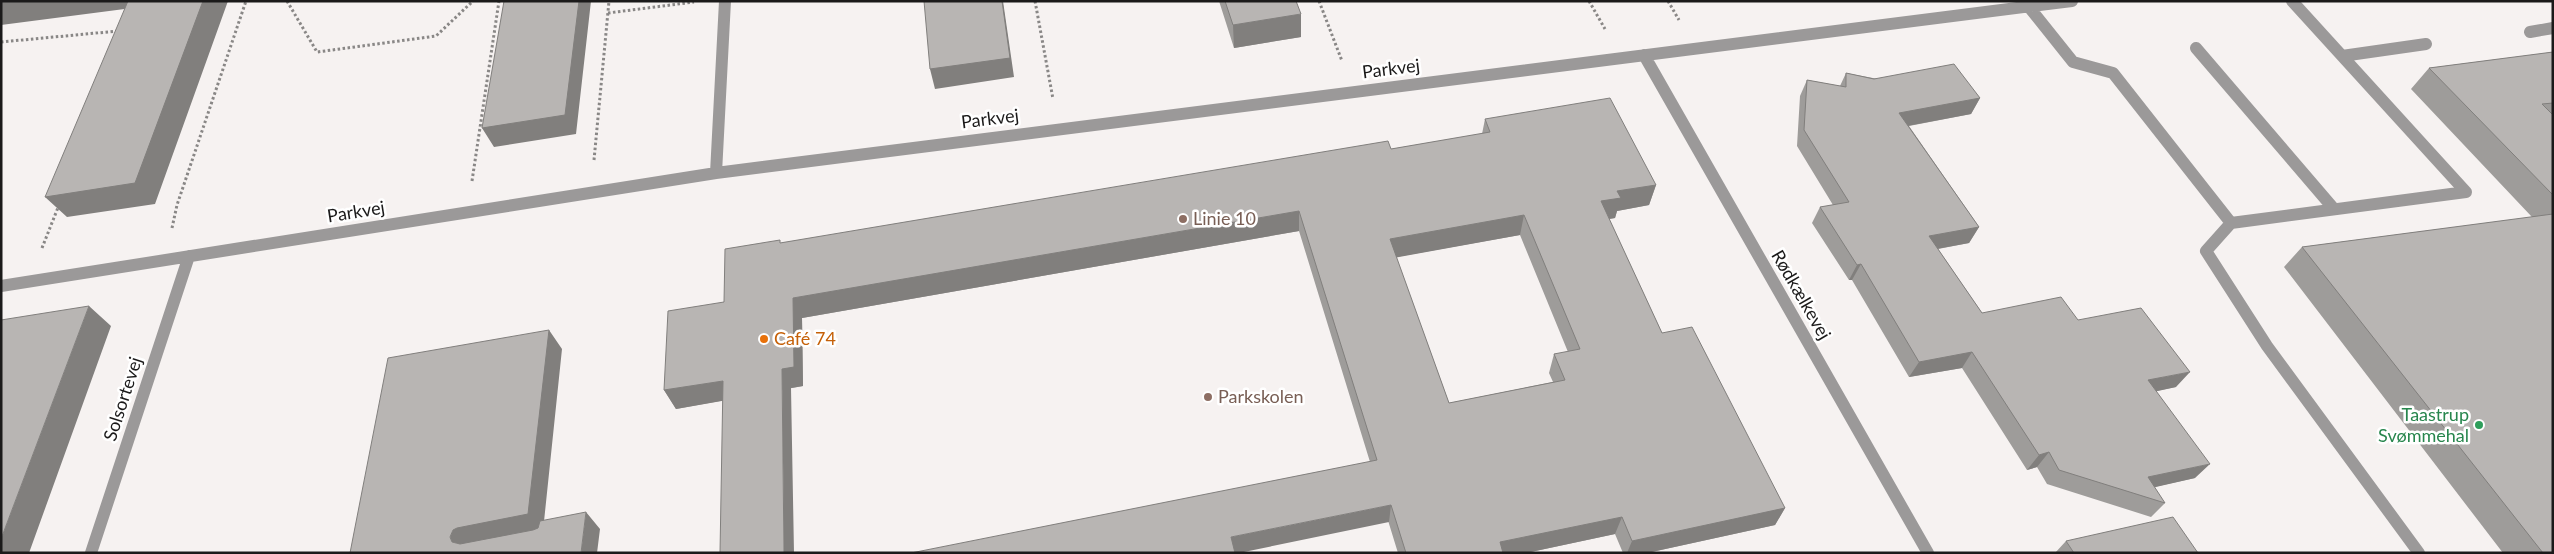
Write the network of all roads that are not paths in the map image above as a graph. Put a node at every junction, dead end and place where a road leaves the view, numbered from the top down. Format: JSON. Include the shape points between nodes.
{"nodes":[{"id":1,"x":725,"y":1,"type":"edge"},
{"id":2,"x":2072,"y":1,"type":"edge"},
{"id":3,"x":2292,"y":1,"type":"edge"},
{"id":4,"x":2029,"y":7,"type":"junction"},
{"id":5,"x":2553,"y":28,"type":"edge"},
{"id":6,"x":2530,"y":32,"type":"dead end"},
{"id":7,"x":2426,"y":44,"type":"dead end"},
{"id":8,"x":2196,"y":48,"type":"dead end"},
{"id":9,"x":1644,"y":55,"type":"junction"},
{"id":10,"x":2342,"y":56,"type":"junction"},
{"id":11,"x":716,"y":173,"type":"junction"},
{"id":12,"x":2334,"y":209,"type":"junction"},
{"id":13,"x":2231,"y":223,"type":"junction"},
{"id":14,"x":189,"y":256,"type":"junction"},
{"id":15,"x":1,"y":286,"type":"edge"},
{"id":16,"x":91,"y":553,"type":"edge"},
{"id":17,"x":1928,"y":553,"type":"edge"},
{"id":18,"x":2419,"y":553,"type":"edge"}],
"edges":[{"from":1,"to":11,"type":"street"},
{"from":2,"to":4,"type":"street","name":"Parkvej"},
{"from":3,"to":10,"type":"street"},
{"from":4,"to":9,"type":"street","name":"Parkvej"},
{"from":4,"to":13,"type":"street","via":[[2073,62],[2114,73]]},
{"from":5,"to":6,"type":"street"},
{"from":7,"to":10,"type":"street"},
{"from":8,"to":12,"type":"street"},
{"from":9,"to":11,"type":"street","name":"Parkvej"},
{"from":9,"to":17,"type":"street","name":"Rødkælkevej"},
{"from":10,"to":12,"type":"street","via":[[2466,192]]},
{"from":11,"to":14,"type":"street","name":"Parkvej"},
{"from":12,"to":13,"type":"street"},
{"from":13,"to":18,"type":"street","via":[[2206,252],[2267,346]]},
{"from":14,"to":15,"type":"street","name":"Parkvej"},
{"from":14,"to":16,"type":"street","name":"Solsortevej"}]}
